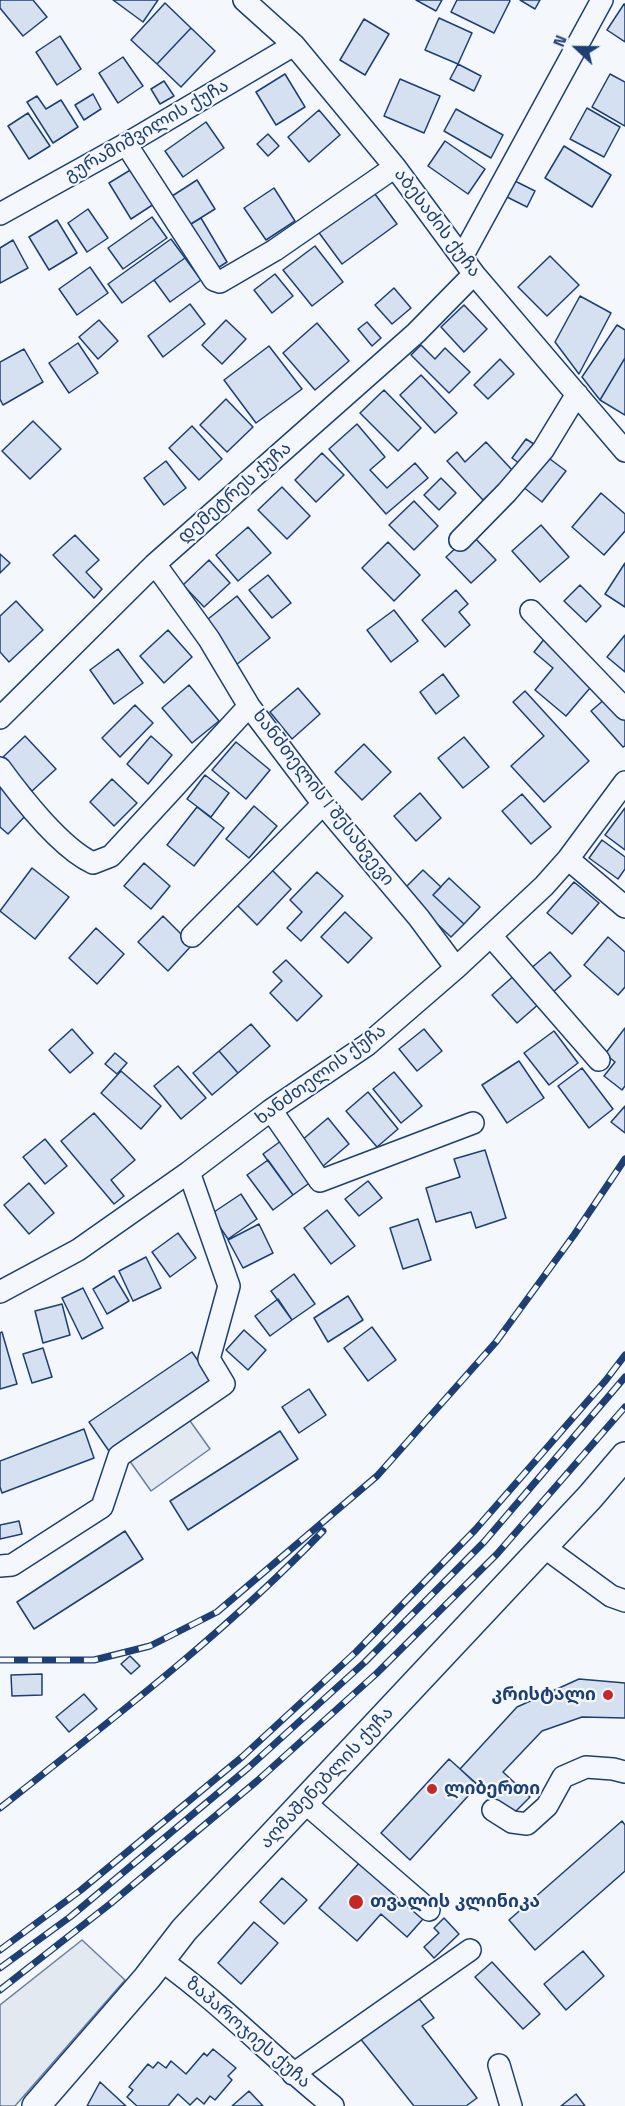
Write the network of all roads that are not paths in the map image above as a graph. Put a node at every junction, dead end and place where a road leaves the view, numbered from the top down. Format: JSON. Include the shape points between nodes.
{"nodes":[{"id":1,"x":244,"y":0,"type":"edge"},
{"id":2,"x":602,"y":0,"type":"edge"},
{"id":3,"x":294,"y":45,"type":"junction"},
{"id":4,"x":126,"y":144,"type":"junction"},
{"id":5,"x":395,"y":167,"type":"junction"},
{"id":6,"x":0,"y":214,"type":"edge"},
{"id":7,"x":468,"y":265,"type":"junction"},
{"id":8,"x":578,"y":394,"type":"junction"},
{"id":9,"x":625,"y":451,"type":"edge"},
{"id":10,"x":460,"y":540,"type":"dead end"},
{"id":11,"x":155,"y":564,"type":"junction"},
{"id":12,"x":531,"y":611,"type":"dead end"},
{"id":13,"x":249,"y":705,"type":"junction"},
{"id":14,"x":625,"y":709,"type":"edge"},
{"id":15,"x":0,"y":717,"type":"edge"},
{"id":16,"x":0,"y":768,"type":"edge"},
{"id":17,"x":625,"y":782,"type":"edge"},
{"id":18,"x":323,"y":804,"type":"junction"},
{"id":19,"x":568,"y":859,"type":"junction"},
{"id":20,"x":625,"y":907,"type":"edge"},
{"id":21,"x":192,"y":936,"type":"dead end"},
{"id":22,"x":491,"y":936,"type":"junction"},
{"id":23,"x":456,"y":968,"type":"junction"},
{"id":24,"x":599,"y":1060,"type":"dead end"},
{"id":25,"x":271,"y":1110,"type":"junction"},
{"id":26,"x":473,"y":1124,"type":"dead end"},
{"id":27,"x":189,"y":1172,"type":"junction"},
{"id":28,"x":0,"y":1292,"type":"edge"},
{"id":29,"x":625,"y":1456,"type":"edge"},
{"id":30,"x":544,"y":1547,"type":"junction"},
{"id":31,"x":0,"y":1566,"type":"edge"},
{"id":32,"x":625,"y":1601,"type":"edge"},
{"id":33,"x":625,"y":1773,"type":"edge"},
{"id":34,"x":304,"y":1802,"type":"junction"},
{"id":35,"x":494,"y":1810,"type":"dead end"},
{"id":36,"x":429,"y":1910,"type":"dead end"},
{"id":37,"x":470,"y":1950,"type":"dead end"},
{"id":38,"x":162,"y":1961,"type":"junction"},
{"id":39,"x":499,"y":2065,"type":"dead end"},
{"id":40,"x":293,"y":2074,"type":"junction"},
{"id":41,"x":36,"y":2106,"type":"edge"},
{"id":42,"x":333,"y":2106,"type":"edge"},
{"id":43,"x":511,"y":2106,"type":"edge"}],
"edges":[{"from":1,"to":3,"type":"street","name":"აბესაძის ქუჩა"},
{"from":2,"to":7,"type":"street","name":"დემეტრეს ქუჩა"},
{"from":3,"to":4,"type":"street","name":"გურამიშვილის ქუჩა"},
{"from":3,"to":5,"type":"street","name":"აბესაძის ქუჩა"},
{"from":4,"to":5,"type":"street","via":[[214,280],[220,282],[275,250]]},
{"from":4,"to":6,"type":"street","name":"გურამიშვილის ქუჩა"},
{"from":5,"to":7,"type":"street","name":"აბესაძის ქუჩა"},
{"from":7,"to":8,"type":"street","name":"აბესაძის ქუჩა"},
{"from":7,"to":11,"type":"street","name":"დემეტრეს ქუჩა","via":[[416,333]]},
{"from":8,"to":9,"type":"street","name":"აბესაძის ქუჩა"},
{"from":8,"to":10,"type":"street","via":[[543,450]]},
{"from":11,"to":13,"type":"street","name":"ხანძთელის I შესახვევი","via":[[209,639]]},
{"from":11,"to":15,"type":"street","name":"დემეტრეს ქუჩა"},
{"from":12,"to":14,"type":"street"},
{"from":13,"to":16,"type":"street","via":[[111,856],[93,863],[74,852],[23,800]]},
{"from":13,"to":18,"type":"street","name":"ხანძთელის I შესახვევი"},
{"from":17,"to":19,"type":"street","name":"ხანძთელის ქუჩა"},
{"from":18,"to":21,"type":"street"},
{"from":18,"to":23,"type":"street","name":"ხანძთელის I შესახვევი"},
{"from":19,"to":20,"type":"street"},
{"from":19,"to":22,"type":"street","name":"ხანძთელის ქუჩა"},
{"from":22,"to":23,"type":"street","name":"ხანძთელის ქუჩა"},
{"from":22,"to":24,"type":"street"},
{"from":23,"to":25,"type":"street","name":"ხანძთელის ქუჩა","via":[[368,1045]]},
{"from":25,"to":26,"type":"street","via":[[320,1180]]},
{"from":25,"to":27,"type":"street","name":"ხანძთელის ქუჩა"},
{"from":27,"to":28,"type":"street","name":"ხანძთელის ქუჩა","via":[[78,1250]]},
{"from":27,"to":31,"type":"street","via":[[229,1286],[208,1359],[224,1384],[119,1456],[102,1508],[12,1565]]},
{"from":29,"to":30,"type":"main road","name":"აღმაშენებლის ქუჩა"},
{"from":30,"to":32,"type":"street","via":[[611,1596]]},
{"from":30,"to":34,"type":"main road","name":"აღმაშენებლის ქუჩა"},
{"from":33,"to":35,"type":"street","via":[[586,1767],[563,1777],[547,1806],[527,1824],[512,1822]]},
{"from":34,"to":36,"type":"street"},
{"from":34,"to":38,"type":"main road","name":"აღმაშენებლის ქუჩა","via":[[184,1930]]},
{"from":37,"to":40,"type":"street"},
{"from":38,"to":40,"type":"street","name":"ზაპაროჯიეს ქუჩა"},
{"from":38,"to":41,"type":"main road","name":"აღმაშენებლის ქუჩა"},
{"from":39,"to":43,"type":"street"},
{"from":40,"to":42,"type":"street","name":"ზაპაროჯიეს ქუჩა"}]}
